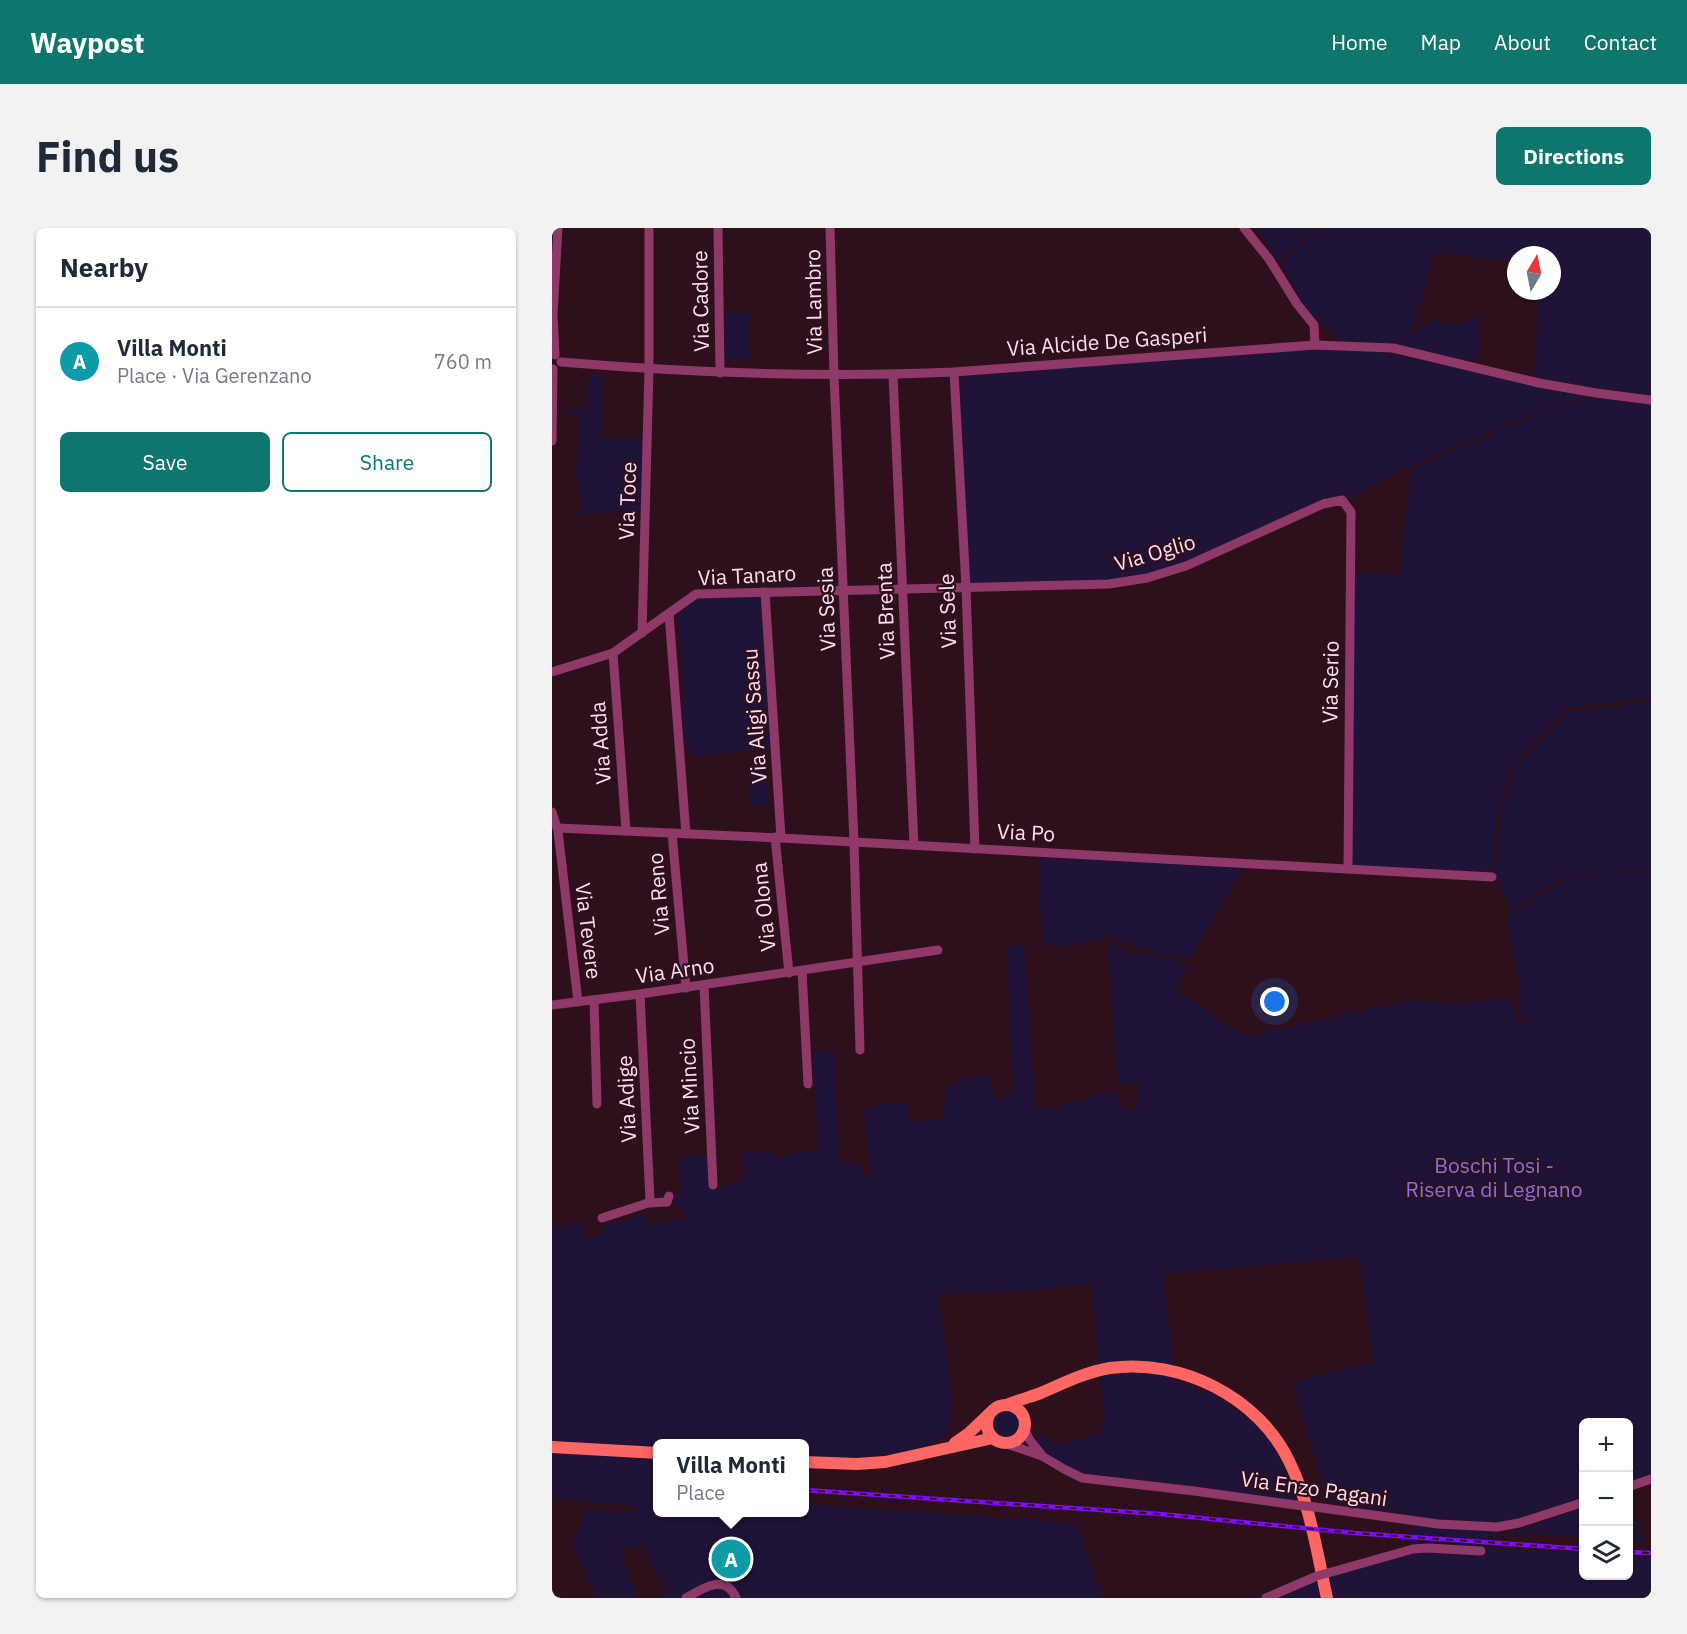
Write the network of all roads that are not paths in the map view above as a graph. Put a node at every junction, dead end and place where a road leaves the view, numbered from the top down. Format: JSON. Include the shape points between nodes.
{"nodes":[{"id":1,"x":558,"y":228,"type":"edge"},
{"id":2,"x":650,"y":228,"type":"edge"},
{"id":3,"x":718,"y":228,"type":"edge"},
{"id":4,"x":831,"y":228,"type":"edge"},
{"id":5,"x":1244,"y":228,"type":"edge"},
{"id":6,"x":553,"y":314,"type":"edge"},
{"id":7,"x":1315,"y":345,"type":"junction"},
{"id":8,"x":556,"y":358,"type":"edge"},
{"id":9,"x":553,"y":369,"type":"edge"},
{"id":10,"x":649,"y":369,"type":"junction"},
{"id":11,"x":954,"y":372,"type":"junction"},
{"id":12,"x":720,"y":373,"type":"junction"},
{"id":13,"x":834,"y":375,"type":"junction"},
{"id":14,"x":893,"y":375,"type":"junction"},
{"id":15,"x":1651,"y":400,"type":"edge"},
{"id":16,"x":552,"y":441,"type":"edge"},
{"id":17,"x":1342,"y":500,"type":"joint"},
{"id":18,"x":966,"y":587,"type":"junction"},
{"id":19,"x":903,"y":588,"type":"junction"},
{"id":20,"x":844,"y":590,"type":"junction"},
{"id":21,"x":765,"y":592,"type":"junction"},
{"id":22,"x":669,"y":614,"type":"junction"},
{"id":23,"x":642,"y":633,"type":"junction"},
{"id":24,"x":613,"y":653,"type":"junction"},
{"id":25,"x":552,"y":672,"type":"edge"},
{"id":26,"x":552,"y":813,"type":"edge"},
{"id":27,"x":558,"y":828,"type":"junction"},
{"id":28,"x":626,"y":831,"type":"junction"},
{"id":29,"x":672,"y":833,"type":"junction"},
{"id":30,"x":686,"y":834,"type":"junction"},
{"id":31,"x":778,"y":837,"type":"junction"},
{"id":32,"x":854,"y":842,"type":"junction"},
{"id":33,"x":914,"y":845,"type":"junction"},
{"id":34,"x":975,"y":849,"type":"junction"},
{"id":35,"x":1348,"y":868,"type":"junction"},
{"id":36,"x":562,"y":876,"type":"junction"},
{"id":37,"x":552,"y":877,"type":"edge"},
{"id":38,"x":1492,"y":877,"type":"dead end"},
{"id":39,"x":938,"y":950,"type":"dead end"},
{"id":40,"x":857,"y":963,"type":"junction"},
{"id":41,"x":802,"y":971,"type":"junction"},
{"id":42,"x":789,"y":973,"type":"junction"},
{"id":43,"x":704,"y":985,"type":"junction"},
{"id":44,"x":686,"y":988,"type":"junction"},
{"id":45,"x":640,"y":994,"type":"junction"},
{"id":46,"x":594,"y":1000,"type":"junction"},
{"id":47,"x":578,"y":1002,"type":"junction"},
{"id":48,"x":552,"y":1005,"type":"edge"},
{"id":49,"x":860,"y":1050,"type":"dead end"},
{"id":50,"x":807,"y":1083,"type":"dead end"},
{"id":51,"x":597,"y":1104,"type":"dead end"},
{"id":52,"x":713,"y":1185,"type":"dead end"},
{"id":53,"x":669,"y":1196,"type":"dead end"},
{"id":54,"x":648,"y":1203,"type":"junction"},
{"id":55,"x":602,"y":1218,"type":"dead end"},
{"id":56,"x":1040,"y":1393,"type":"junction"},
{"id":57,"x":1007,"y":1405,"type":"junction"},
{"id":58,"x":990,"y":1413,"type":"junction"},
{"id":59,"x":1024,"y":1421,"type":"junction"},
{"id":60,"x":999,"y":1440,"type":"junction"},
{"id":61,"x":552,"y":1447,"type":"edge"},
{"id":62,"x":948,"y":1447,"type":"junction"},
{"id":63,"x":653,"y":1453,"type":"edge"},
{"id":64,"x":1042,"y":1456,"type":"junction"},
{"id":65,"x":809,"y":1462,"type":"edge"},
{"id":66,"x":1651,"y":1479,"type":"edge"},
{"id":67,"x":1633,"y":1486,"type":"edge"},
{"id":68,"x":1579,"y":1504,"type":"edge"},
{"id":69,"x":1481,"y":1551,"type":"dead end"},
{"id":70,"x":1322,"y":1574,"type":"junction"},
{"id":71,"x":686,"y":1598,"type":"edge"},
{"id":72,"x":736,"y":1598,"type":"edge"},
{"id":73,"x":1266,"y":1598,"type":"edge"},
{"id":74,"x":1328,"y":1598,"type":"edge"}],
"edges":[{"from":1,"to":6,"type":"street"},
{"from":2,"to":10,"type":"street","name":"Via Toce"},
{"from":3,"to":12,"type":"street","name":"Via Cadore"},
{"from":4,"to":13,"type":"street","name":"Via Lambro"},
{"from":5,"to":7,"type":"street","via":[[1314,325]]},
{"from":6,"to":8,"type":"street"},
{"from":7,"to":11,"type":"street","name":"Via Alcide De Gasperi"},
{"from":7,"to":15,"type":"street","name":"Via Alcide De Gasperi","via":[[1393,348],[1539,383]]},
{"from":8,"to":9,"type":"street","via":[[558,368]]},
{"from":8,"to":10,"type":"street","name":"Via Alcide De Gasperi"},
{"from":9,"to":16,"type":"street"},
{"from":10,"to":12,"type":"street","name":"Via Alcide De Gasperi"},
{"from":10,"to":23,"type":"street","name":"Via Toce"},
{"from":11,"to":14,"type":"street","name":"Via Alcide De Gasperi"},
{"from":11,"to":18,"type":"street","name":"Via Sele"},
{"from":12,"to":13,"type":"street","name":"Via Alcide De Gasperi"},
{"from":13,"to":14,"type":"street","name":"Via Alcide De Gasperi"},
{"from":13,"to":20,"type":"street","name":"Via Sesia"},
{"from":14,"to":19,"type":"street","name":"Via Brenta"},
{"from":17,"to":18,"type":"street","name":"Via Oglio","via":[[1323,504],[1202,559],[1147,578],[1109,584]]},
{"from":17,"to":35,"type":"street","name":"Via Serio","via":[[1351,512]]},
{"from":18,"to":19,"type":"street","name":"Via Tanaro"},
{"from":18,"to":34,"type":"street","name":"Via Sele"},
{"from":19,"to":20,"type":"street","name":"Via Tanaro"},
{"from":19,"to":33,"type":"street","name":"Via Brenta"},
{"from":20,"to":21,"type":"street","name":"Via Tanaro"},
{"from":20,"to":32,"type":"street","name":"Via Sesia"},
{"from":21,"to":22,"type":"street","name":"Via Tanaro","via":[[696,594]]},
{"from":21,"to":31,"type":"street","name":"Via Aligi Sassu"},
{"from":22,"to":23,"type":"street","name":"Via Tanaro"},
{"from":22,"to":30,"type":"street"},
{"from":23,"to":24,"type":"street","name":"Via Tanaro"},
{"from":24,"to":25,"type":"street","name":"Via Tanaro"},
{"from":24,"to":28,"type":"street","name":"Via Adda"},
{"from":26,"to":27,"type":"street","name":"Via Tevere"},
{"from":27,"to":28,"type":"street","name":"Via Po"},
{"from":27,"to":36,"type":"street","name":"Via Tevere"},
{"from":28,"to":29,"type":"street","name":"Via Po"},
{"from":29,"to":30,"type":"street","name":"Via Po"},
{"from":29,"to":44,"type":"street","name":"Via Reno"},
{"from":30,"to":31,"type":"street","name":"Via Po"},
{"from":31,"to":32,"type":"street","name":"Via Po"},
{"from":31,"to":42,"type":"street","name":"Via Olona"},
{"from":32,"to":33,"type":"street","name":"Via Po"},
{"from":32,"to":40,"type":"street","name":"Via Sesia"},
{"from":33,"to":34,"type":"street","name":"Via Po"},
{"from":34,"to":35,"type":"street","name":"Via Po"},
{"from":35,"to":38,"type":"street","name":"Via Po"},
{"from":36,"to":37,"type":"street"},
{"from":36,"to":47,"type":"street","name":"Via Tevere"},
{"from":39,"to":40,"type":"street","name":"Via Arno"},
{"from":40,"to":41,"type":"street","name":"Via Arno"},
{"from":40,"to":49,"type":"street","name":"Via Sesia"},
{"from":41,"to":42,"type":"street","name":"Via Arno"},
{"from":41,"to":50,"type":"street"},
{"from":42,"to":43,"type":"street","name":"Via Arno"},
{"from":43,"to":44,"type":"street","name":"Via Arno"},
{"from":43,"to":52,"type":"street","name":"Via Mincio"},
{"from":44,"to":45,"type":"street","name":"Via Arno"},
{"from":45,"to":46,"type":"street","name":"Via Arno"},
{"from":45,"to":54,"type":"street","name":"Via Adige"},
{"from":46,"to":47,"type":"street","name":"Via Arno"},
{"from":46,"to":51,"type":"street"},
{"from":47,"to":48,"type":"street","name":"Via Arno"},
{"from":53,"to":54,"type":"street","via":[[667,1202]]},
{"from":54,"to":55,"type":"street"},
{"from":56,"to":57,"type":"main road"},
{"from":56,"to":59,"type":"main road"},
{"from":56,"to":70,"type":"main road","via":[[1087,1374],[1128,1366],[1176,1372],[1238,1401],[1275,1436],[1290,1462],[1302,1492]]},
{"from":57,"to":58,"type":"main road"},
{"from":57,"to":59,"type":"main road","via":[[1016,1408]]},
{"from":58,"to":60,"type":"main road","via":[[988,1429]]},
{"from":58,"to":62,"type":"main road"},
{"from":59,"to":60,"type":"main road","via":[[1019,1437],[1010,1442]]},
{"from":59,"to":64,"type":"street","name":"Via Enzo Pagani","via":[[1029,1439]]},
{"from":60,"to":62,"type":"main road"},
{"from":60,"to":64,"type":"street","name":"Via Enzo Pagani"},
{"from":61,"to":63,"type":"main road"},
{"from":62,"to":65,"type":"main road","via":[[875,1463]]},
{"from":64,"to":68,"type":"street","name":"Via Enzo Pagani","bridge":true,"via":[[1071,1474],[1093,1480],[1438,1524],[1497,1527]]},
{"from":66,"to":67,"type":"street"},
{"from":69,"to":70,"type":"street","via":[[1413,1549]]},
{"from":70,"to":73,"type":"street"},
{"from":70,"to":74,"type":"main road"},
{"from":71,"to":72,"type":"street","via":[[721,1584],[731,1588]]}]}
